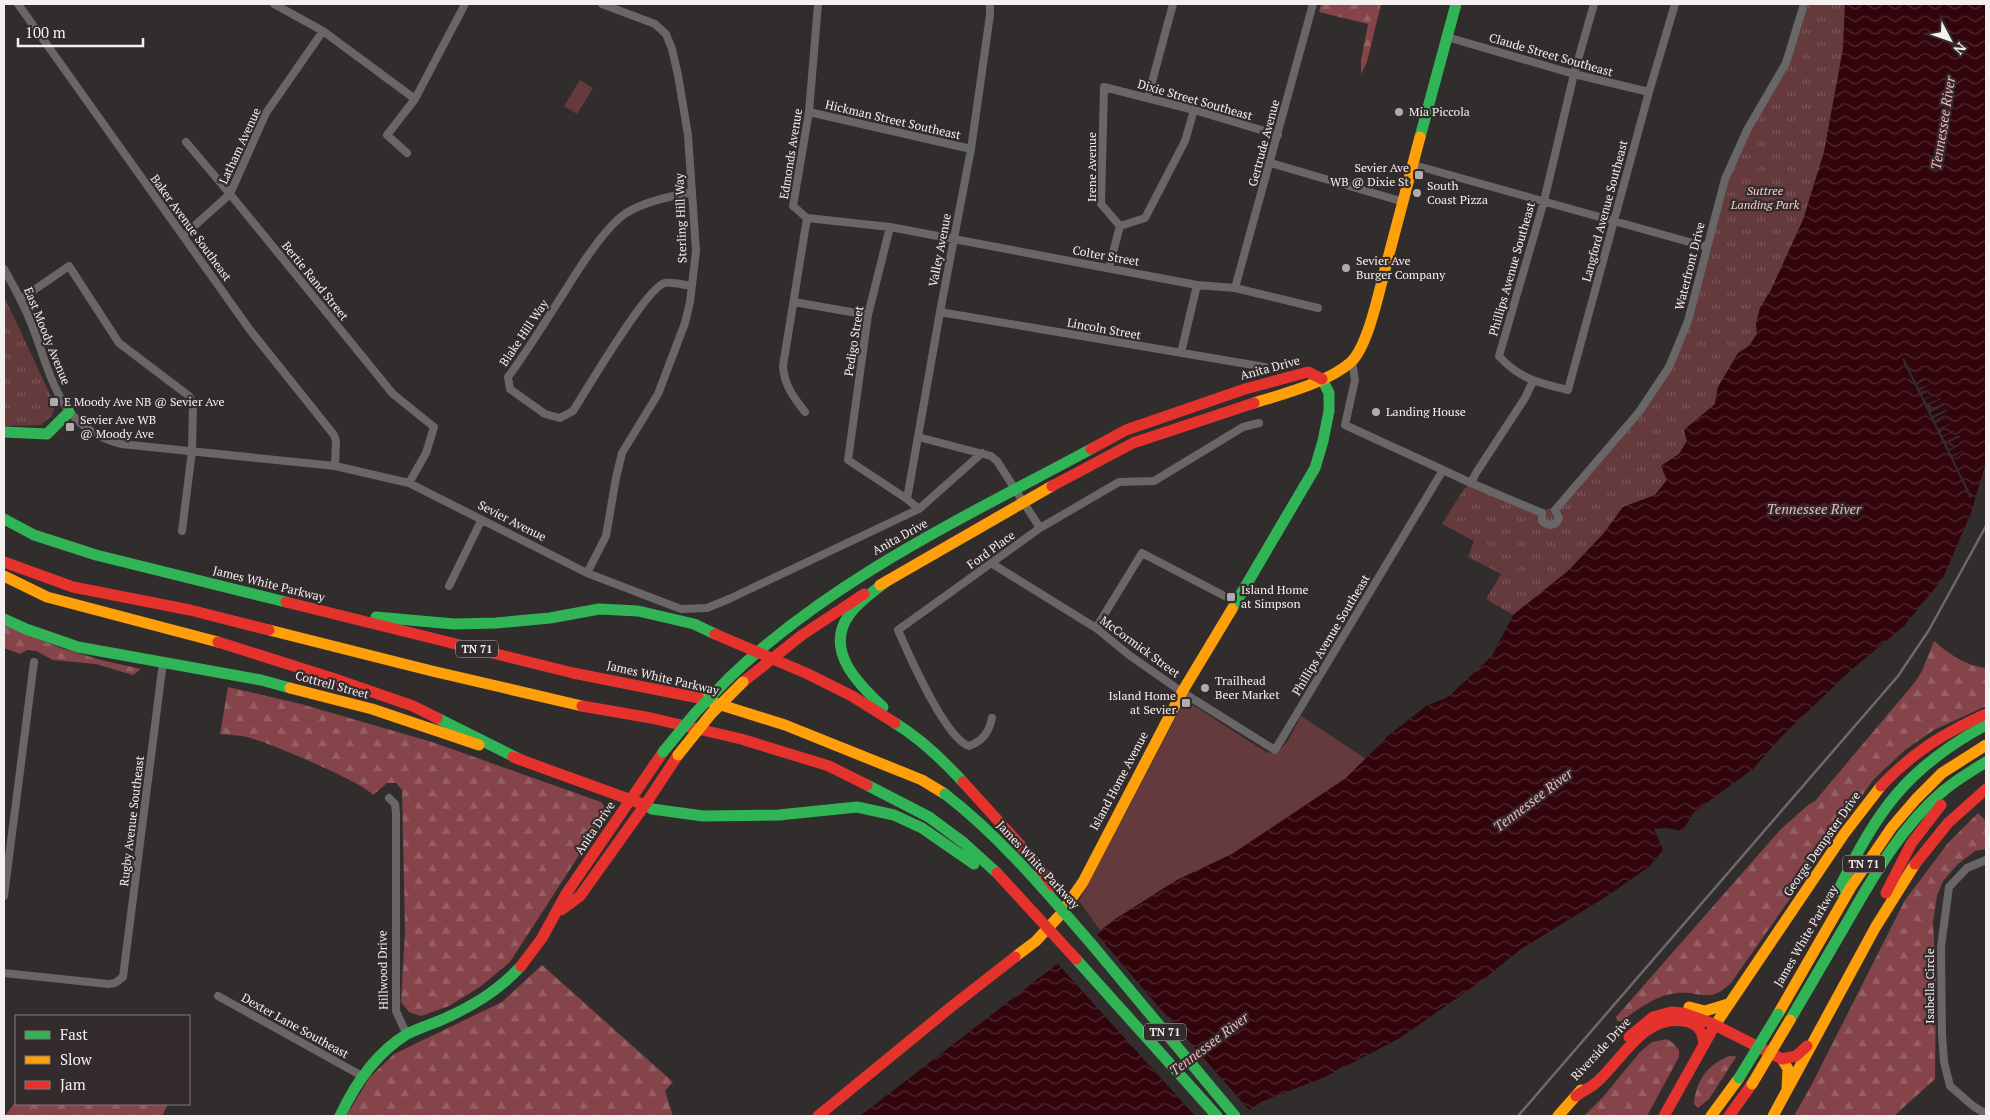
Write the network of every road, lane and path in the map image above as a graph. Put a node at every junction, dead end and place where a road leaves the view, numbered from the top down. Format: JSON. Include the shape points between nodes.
{"nodes":[{"id":1,"x":18,"y":4,"type":"edge"},
{"id":2,"x":274,"y":4,"type":"edge"},
{"id":3,"x":465,"y":4,"type":"edge"},
{"id":4,"x":602,"y":4,"type":"edge"},
{"id":5,"x":818,"y":4,"type":"edge"},
{"id":6,"x":990,"y":4,"type":"edge"},
{"id":7,"x":1173,"y":4,"type":"edge"},
{"id":8,"x":1313,"y":4,"type":"edge"},
{"id":9,"x":1456,"y":4,"type":"edge"},
{"id":10,"x":1594,"y":4,"type":"edge"},
{"id":11,"x":1675,"y":4,"type":"edge"},
{"id":12,"x":1804,"y":4,"type":"edge"},
{"id":13,"x":323,"y":31,"type":"junction"},
{"id":14,"x":1447,"y":37,"type":"junction"},
{"id":15,"x":1574,"y":74,"type":"junction"},
{"id":16,"x":1104,"y":87,"type":"joint"},
{"id":17,"x":1649,"y":92,"type":"junction"},
{"id":18,"x":1148,"y":97,"type":"junction"},
{"id":19,"x":414,"y":99,"type":"junction"},
{"id":20,"x":1194,"y":110,"type":"junction"},
{"id":21,"x":809,"y":112,"type":"junction"},
{"id":22,"x":1278,"y":135,"type":"junction"},
{"id":23,"x":186,"y":142,"type":"dead end"},
{"id":24,"x":971,"y":149,"type":"junction"},
{"id":25,"x":407,"y":153,"type":"dead end"},
{"id":26,"x":1271,"y":163,"type":"junction"},
{"id":27,"x":1414,"y":165,"type":"junction"},
{"id":28,"x":692,"y":192,"type":"junction"},
{"id":29,"x":230,"y":194,"type":"junction"},
{"id":30,"x":1544,"y":201,"type":"junction"},
{"id":31,"x":1404,"y":202,"type":"junction"},
{"id":32,"x":807,"y":218,"type":"junction"},
{"id":33,"x":1614,"y":220,"type":"junction"},
{"id":34,"x":1120,"y":226,"type":"junction"},
{"id":35,"x":890,"y":227,"type":"junction"},
{"id":36,"x":183,"y":236,"type":"junction"},
{"id":37,"x":953,"y":240,"type":"junction"},
{"id":38,"x":1706,"y":247,"type":"junction"},
{"id":39,"x":1109,"y":268,"type":"junction"},
{"id":40,"x":4,"y":269,"type":"edge"},
{"id":41,"x":1198,"y":285,"type":"junction"},
{"id":42,"x":692,"y":286,"type":"junction"},
{"id":43,"x":1235,"y":288,"type":"junction"},
{"id":44,"x":21,"y":299,"type":"junction"},
{"id":45,"x":794,"y":302,"type":"junction"},
{"id":46,"x":1318,"y":308,"type":"dead end"},
{"id":47,"x":940,"y":312,"type":"junction"},
{"id":48,"x":868,"y":314,"type":"junction"},
{"id":49,"x":1181,"y":353,"type":"junction"},
{"id":50,"x":1352,"y":361,"type":"junction"},
{"id":51,"x":1265,"y":367,"type":"dead end"},
{"id":52,"x":1322,"y":379,"type":"junction"},
{"id":53,"x":1533,"y":381,"type":"junction"},
{"id":54,"x":69,"y":412,"type":"junction"},
{"id":55,"x":805,"y":412,"type":"dead end"},
{"id":56,"x":1259,"y":424,"type":"dead end"},
{"id":57,"x":4,"y":432,"type":"edge"},
{"id":58,"x":918,"y":437,"type":"junction"},
{"id":59,"x":192,"y":451,"type":"junction"},
{"id":60,"x":982,"y":453,"type":"junction"},
{"id":61,"x":335,"y":466,"type":"junction"},
{"id":62,"x":1443,"y":470,"type":"junction"},
{"id":63,"x":409,"y":483,"type":"junction"},
{"id":64,"x":1472,"y":483,"type":"junction"},
{"id":65,"x":1015,"y":490,"type":"junction"},
{"id":66,"x":907,"y":499,"type":"junction"},
{"id":67,"x":1023,"y":501,"type":"junction"},
{"id":68,"x":919,"y":510,"type":"junction"},
{"id":69,"x":1556,"y":510,"type":"junction"},
{"id":70,"x":1542,"y":512,"type":"junction"},
{"id":71,"x":4,"y":519,"type":"edge"},
{"id":72,"x":481,"y":521,"type":"junction"},
{"id":73,"x":1040,"y":528,"type":"junction"},
{"id":74,"x":182,"y":531,"type":"dead end"},
{"id":75,"x":4,"y":562,"type":"edge"},
{"id":76,"x":991,"y":563,"type":"junction"},
{"id":77,"x":587,"y":573,"type":"junction"},
{"id":78,"x":4,"y":576,"type":"edge"},
{"id":79,"x":887,"y":581,"type":"junction"},
{"id":80,"x":449,"y":586,"type":"dead end"},
{"id":81,"x":1236,"y":602,"type":"junction"},
{"id":82,"x":325,"y":612,"type":"junction"},
{"id":83,"x":4,"y":619,"type":"edge"},
{"id":84,"x":1096,"y":628,"type":"junction"},
{"id":85,"x":756,"y":652,"type":"junction"},
{"id":86,"x":770,"y":658,"type":"junction"},
{"id":87,"x":34,"y":662,"type":"dead end"},
{"id":88,"x":163,"y":662,"type":"junction"},
{"id":89,"x":1182,"y":692,"type":"junction"},
{"id":90,"x":1986,"y":714,"type":"edge"},
{"id":91,"x":992,"y":718,"type":"dead end"},
{"id":92,"x":1986,"y":725,"type":"edge"},
{"id":93,"x":912,"y":733,"type":"junction"},
{"id":94,"x":1986,"y":744,"type":"edge"},
{"id":95,"x":1275,"y":750,"type":"joint"},
{"id":96,"x":519,"y":759,"type":"junction"},
{"id":97,"x":1986,"y":762,"type":"edge"},
{"id":98,"x":1986,"y":767,"type":"edge"},
{"id":99,"x":1986,"y":789,"type":"edge"},
{"id":100,"x":389,"y":798,"type":"dead end"},
{"id":101,"x":631,"y":800,"type":"junction"},
{"id":102,"x":645,"y":805,"type":"junction"},
{"id":103,"x":1986,"y":860,"type":"edge"},
{"id":104,"x":997,"y":873,"type":"junction"},
{"id":105,"x":4,"y":896,"type":"edge"},
{"id":106,"x":561,"y":910,"type":"junction"},
{"id":107,"x":1094,"y":948,"type":"junction"},
{"id":108,"x":1862,"y":952,"type":"junction"},
{"id":109,"x":4,"y":972,"type":"edge"},
{"id":110,"x":1792,"y":990,"type":"junction"},
{"id":111,"x":218,"y":996,"type":"dead end"},
{"id":112,"x":1728,"y":1004,"type":"junction"},
{"id":113,"x":1672,"y":1012,"type":"junction"},
{"id":114,"x":1715,"y":1025,"type":"junction"},
{"id":115,"x":1818,"y":1033,"type":"junction"},
{"id":116,"x":406,"y":1034,"type":"junction"},
{"id":117,"x":1704,"y":1045,"type":"junction"},
{"id":118,"x":1782,"y":1059,"type":"junction"},
{"id":119,"x":362,"y":1076,"type":"junction"},
{"id":120,"x":1576,"y":1096,"type":"junction"},
{"id":121,"x":1786,"y":1096,"type":"junction"},
{"id":122,"x":1986,"y":1114,"type":"edge"},
{"id":123,"x":340,"y":1116,"type":"edge"},
{"id":124,"x":818,"y":1116,"type":"edge"},
{"id":125,"x":1216,"y":1116,"type":"edge"},
{"id":126,"x":1236,"y":1116,"type":"edge"},
{"id":127,"x":1558,"y":1116,"type":"edge"},
{"id":128,"x":1664,"y":1116,"type":"edge"},
{"id":129,"x":1711,"y":1116,"type":"edge"},
{"id":130,"x":1729,"y":1116,"type":"edge"},
{"id":131,"x":1773,"y":1116,"type":"edge"}],
"edges":[{"from":1,"to":36,"type":"street","name":"Baker Avenue Southeast"},
{"from":2,"to":13,"type":"street"},
{"from":3,"to":19,"type":"street"},
{"from":4,"to":28,"type":"street","name":"Sterling Hill Way","via":[[655,24],[666,34],[678,76],[688,135]]},
{"from":5,"to":21,"type":"street","name":"Edmonds Avenue"},
{"from":6,"to":24,"type":"street","name":"Valley Avenue"},
{"from":7,"to":18,"type":"street"},
{"from":8,"to":22,"type":"street","name":"Gertrude Avenue"},
{"from":9,"to":14,"type":"main road"},
{"from":10,"to":15,"type":"street","name":"Phillips Avenue Southeast"},
{"from":11,"to":17,"type":"street","name":"Langford Avenue Southeast"},
{"from":12,"to":38,"type":"street","name":"Waterfront Drive","via":[[1786,63],[1752,120],[1732,162]]},
{"from":13,"to":19,"type":"street"},
{"from":13,"to":29,"type":"street","name":"Latham Avenue","via":[[266,113]]},
{"from":14,"to":15,"type":"street","name":"Claude Street Southeast"},
{"from":14,"to":27,"type":"main road"},
{"from":15,"to":17,"type":"street","name":"Claude Street Southeast"},
{"from":15,"to":30,"type":"street","name":"Phillips Avenue Southeast"},
{"from":16,"to":18,"type":"street","name":"Dixie Street Southeast"},
{"from":16,"to":34,"type":"street","name":"Irene Avenue","via":[[1101,204]]},
{"from":17,"to":33,"type":"street","name":"Langford Avenue Southeast"},
{"from":18,"to":20,"type":"street","name":"Dixie Street Southeast"},
{"from":19,"to":25,"type":"street","via":[[387,134]]},
{"from":20,"to":22,"type":"street","name":"Dixie Street Southeast"},
{"from":20,"to":34,"type":"street","via":[[1185,140],[1145,218]]},
{"from":21,"to":24,"type":"street","name":"Hickman Street Southeast"},
{"from":21,"to":32,"type":"street","name":"Edmonds Avenue","via":[[793,206]]},
{"from":22,"to":26,"type":"street","name":"Gertrude Avenue"},
{"from":23,"to":29,"type":"street","name":"Bertie Rand Street"},
{"from":24,"to":37,"type":"street","name":"Valley Avenue"},
{"from":26,"to":31,"type":"street"},
{"from":26,"to":43,"type":"street","name":"Gertrude Avenue"},
{"from":27,"to":30,"type":"street"},
{"from":27,"to":31,"type":"main road"},
{"from":28,"to":42,"type":"street","name":"Sterling Hill Way","via":[[696,251]]},
{"from":28,"to":42,"type":"street","name":"Blake Hill Way","via":[[654,201],[626,214],[605,234],[586,257],[508,377],[510,389],[545,414],[560,418],[574,411],[642,303],[664,283]]},
{"from":29,"to":36,"type":"street","name":"Latham Avenue"},
{"from":29,"to":63,"type":"street","name":"Bertie Rand Street","via":[[393,394],[434,427],[426,453]]},
{"from":30,"to":33,"type":"street"},
{"from":30,"to":53,"type":"street","name":"Phillips Avenue Southeast","via":[[1499,356],[1509,368]]},
{"from":31,"to":50,"type":"main road","via":[[1365,338]]},
{"from":32,"to":35,"type":"street","name":"Colter Street"},
{"from":32,"to":45,"type":"street"},
{"from":33,"to":38,"type":"street"},
{"from":33,"to":53,"type":"street","name":"Langford Avenue Southeast","via":[[1568,390]]},
{"from":34,"to":39,"type":"street"},
{"from":35,"to":37,"type":"street","name":"Colter Street"},
{"from":35,"to":48,"type":"street","name":"Pedigo Street"},
{"from":36,"to":61,"type":"street","name":"Baker Avenue Southeast","via":[[250,330],[334,435]]},
{"from":37,"to":39,"type":"street","name":"Colter Street"},
{"from":37,"to":47,"type":"street","name":"Valley Avenue"},
{"from":38,"to":69,"type":"street","name":"Waterfront Drive","via":[[1688,321],[1661,382]]},
{"from":39,"to":41,"type":"street","name":"Colter Street"},
{"from":40,"to":44,"type":"street","name":"East Moody Avenue"},
{"from":41,"to":43,"type":"street","name":"Colter Street"},
{"from":41,"to":49,"type":"street"},
{"from":42,"to":77,"type":"street","name":"Sterling Hill Way","via":[[685,323],[658,394],[622,453],[606,536]]},
{"from":43,"to":46,"type":"street","name":"Colter Street"},
{"from":44,"to":54,"type":"street","name":"East Moody Avenue","via":[[57,391]]},
{"from":44,"to":59,"type":"street","via":[[69,266],[119,343],[189,396],[193,403]]},
{"from":45,"to":48,"type":"street"},
{"from":45,"to":55,"type":"street","via":[[783,366],[784,378],[794,399]]},
{"from":47,"to":49,"type":"street","name":"Lincoln Street"},
{"from":47,"to":58,"type":"street","name":"Valley Avenue"},
{"from":48,"to":66,"type":"street","name":"Pedigo Street","via":[[848,460]]},
{"from":49,"to":51,"type":"street","name":"Lincoln Street"},
{"from":50,"to":52,"type":"main road"},
{"from":50,"to":62,"type":"street","via":[[1355,380],[1345,425]]},
{"from":52,"to":65,"type":"main road","name":"Anita Drive","via":[[1308,372],[1245,389],[1126,430]]},
{"from":52,"to":67,"type":"main road","name":"Anita Drive","via":[[1133,443]]},
{"from":52,"to":81,"type":"main road","name":"Island Home Avenue","via":[[1329,392],[1326,425],[1315,468]]},
{"from":53,"to":64,"type":"street"},
{"from":54,"to":57,"type":"main road","via":[[47,434]]},
{"from":54,"to":59,"type":"street","name":"Sevier Avenue","via":[[88,430],[110,441]]},
{"from":56,"to":73,"type":"street","name":"Ford Place","via":[[1243,427],[1154,481],[1119,482]]},
{"from":58,"to":60,"type":"street"},
{"from":58,"to":66,"type":"street","name":"Valley Avenue"},
{"from":59,"to":61,"type":"street","name":"Sevier Avenue"},
{"from":59,"to":74,"type":"street"},
{"from":60,"to":65,"type":"street","via":[[997,461]]},
{"from":60,"to":68,"type":"street","name":"Sevier Avenue"},
{"from":61,"to":63,"type":"street","name":"Sevier Avenue"},
{"from":62,"to":64,"type":"street"},
{"from":62,"to":95,"type":"street","name":"Phillips Avenue Southeast"},
{"from":63,"to":72,"type":"street","name":"Sevier Avenue"},
{"from":64,"to":70,"type":"street","name":"Waterfront Drive"},
{"from":65,"to":67,"type":"street"},
{"from":65,"to":85,"type":"main road","name":"Anita Drive","via":[[881,563],[828,597]]},
{"from":66,"to":68,"type":"street"},
{"from":67,"to":73,"type":"street"},
{"from":67,"to":79,"type":"main road","name":"Anita Drive"},
{"from":68,"to":77,"type":"street","name":"Sevier Avenue","via":[[707,608],[681,610]]},
{"from":69,"to":70,"type":"street","via":[[1547,508]]},
{"from":69,"to":70,"type":"street","name":"Waterfront Drive","via":[[1559,518],[1552,525],[1542,520]]},
{"from":71,"to":82,"type":"main road","name":"James White Parkway","number":"TN 71","via":[[34,534],[96,556]]},
{"from":72,"to":77,"type":"street","name":"Sevier Avenue"},
{"from":72,"to":80,"type":"street"},
{"from":73,"to":76,"type":"street","name":"Ford Place"},
{"from":75,"to":104,"type":"main road","number":"TN 71","via":[[73,587],[190,610],[572,704],[651,718],[829,766],[929,818],[964,843]]},
{"from":76,"to":84,"type":"street","name":"McCormick Street"},
{"from":76,"to":91,"type":"street","name":"Ford Place","via":[[898,630],[920,678],[957,738],[969,746],[976,743],[989,731]]},
{"from":78,"to":96,"type":"main road","via":[[47,597],[225,644],[335,678],[404,703]]},
{"from":79,"to":86,"type":"main road","name":"Anita Drive","via":[[836,611]]},
{"from":79,"to":93,"type":"main road","via":[[848,616],[840,634],[842,654],[852,676]]},
{"from":81,"to":84,"type":"street","via":[[1142,553]]},
{"from":81,"to":89,"type":"main road","name":"Island Home Avenue"},
{"from":82,"to":85,"type":"main road","via":[[454,624],[550,618],[599,609],[638,611],[694,624]]},
{"from":82,"to":107,"type":"main road","name":"James White Parkway","number":"TN 71","bridge":true,"via":[[574,673],[688,695],[785,725],[922,780],[972,816],[1010,853]]},
{"from":83,"to":88,"type":"main road","name":"Cottrell Street","via":[[26,630],[78,647]]},
{"from":84,"to":89,"type":"street","name":"McCormick Street"},
{"from":85,"to":86,"type":"main road"},
{"from":85,"to":101,"type":"main road","name":"Anita Drive","bridge":true,"via":[[696,712],[663,752]]},
{"from":86,"to":93,"type":"main road","via":[[844,692]]},
{"from":86,"to":102,"type":"main road","name":"Anita Drive","bridge":true,"via":[[711,714],[678,755]]},
{"from":87,"to":105,"type":"street"},
{"from":88,"to":96,"type":"main road","name":"Cottrell Street","via":[[261,680],[372,710]]},
{"from":88,"to":109,"type":"street","name":"Rugby Avenue Southeast","via":[[123,977],[108,984]]},
{"from":89,"to":95,"type":"street","name":"McCormick Street"},
{"from":89,"to":124,"type":"main road","name":"Island Home Avenue","via":[[1083,882],[1050,928]]},
{"from":90,"to":112,"type":"main road","name":"George Dempster Drive","via":[[1934,739],[1880,785]]},
{"from":92,"to":110,"type":"main road","via":[[1921,766],[1893,796],[1859,846]]},
{"from":93,"to":107,"type":"main road","bridge":true,"via":[[939,756],[1030,857]]},
{"from":94,"to":110,"type":"main road","name":"James White Parkway","number":"TN 71","via":[[1943,772],[1898,817],[1871,853]]},
{"from":96,"to":101,"type":"main road","name":"Cottrell Street"},
{"from":97,"to":130,"type":"main road","number":"TN 71","bridge":true,"via":[[1934,800],[1888,854],[1752,1084]]},
{"from":98,"to":108,"type":"main road","via":[[1940,806],[1911,844]]},
{"from":99,"to":108,"type":"main road","via":[[1939,831],[1894,894]]},
{"from":100,"to":116,"type":"street","name":"Hillwood Drive","via":[[395,804],[396,813],[396,1011]]},
{"from":101,"to":102,"type":"main road","name":"Cottrell Street"},
{"from":101,"to":106,"type":"main road","name":"Anita Drive","via":[[566,894]]},
{"from":102,"to":104,"type":"main road","name":"Cottrell Street","via":[[652,810],[704,816],[779,815],[857,807],[894,815],[922,828],[973,863]]},
{"from":102,"to":106,"type":"main road","name":"Anita Drive","via":[[580,896]]},
{"from":103,"to":122,"type":"street","name":"Isabella Circle","via":[[1967,868],[1949,887],[1941,947],[1942,1034],[1950,1086]]},
{"from":104,"to":125,"type":"main road","number":"TN 71","bridge":true},
{"from":106,"to":116,"type":"main road","name":"Anita Drive","via":[[532,953],[500,988],[464,1010]]},
{"from":107,"to":126,"type":"main road","name":"James White Parkway","number":"TN 71"},
{"from":108,"to":115,"type":"main road"},
{"from":110,"to":129,"type":"main road","name":"James White Parkway","number":"TN 71","bridge":true,"via":[[1739,1078]]},
{"from":111,"to":119,"type":"street","name":"Dexter Lane Southeast"},
{"from":112,"to":113,"type":"main road","name":"Riverside Drive","via":[[1711,1011],[1688,1007]]},
{"from":112,"to":114,"type":"main road","name":"George Dempster Drive"},
{"from":113,"to":114,"type":"main road","via":[[1692,1015]]},
{"from":113,"to":120,"type":"main road","name":"Riverside Drive","via":[[1656,1016],[1640,1026]]},
{"from":114,"to":117,"type":"main road","name":"George Dempster Drive"},
{"from":114,"to":118,"type":"main road"},
{"from":115,"to":118,"type":"main road","via":[[1802,1053]]},
{"from":115,"to":121,"type":"main road"},
{"from":116,"to":119,"type":"main road"},
{"from":117,"to":120,"type":"main road","via":[[1701,1030],[1693,1023],[1677,1019],[1660,1022],[1637,1039],[1597,1082]]},
{"from":117,"to":128,"type":"main road","name":"George Dempster Drive"},
{"from":118,"to":121,"type":"main road","via":[[1788,1069]]},
{"from":119,"to":123,"type":"main road"},
{"from":120,"to":127,"type":"main road","name":"Riverside Drive"},
{"from":121,"to":131,"type":"main road"}]}
